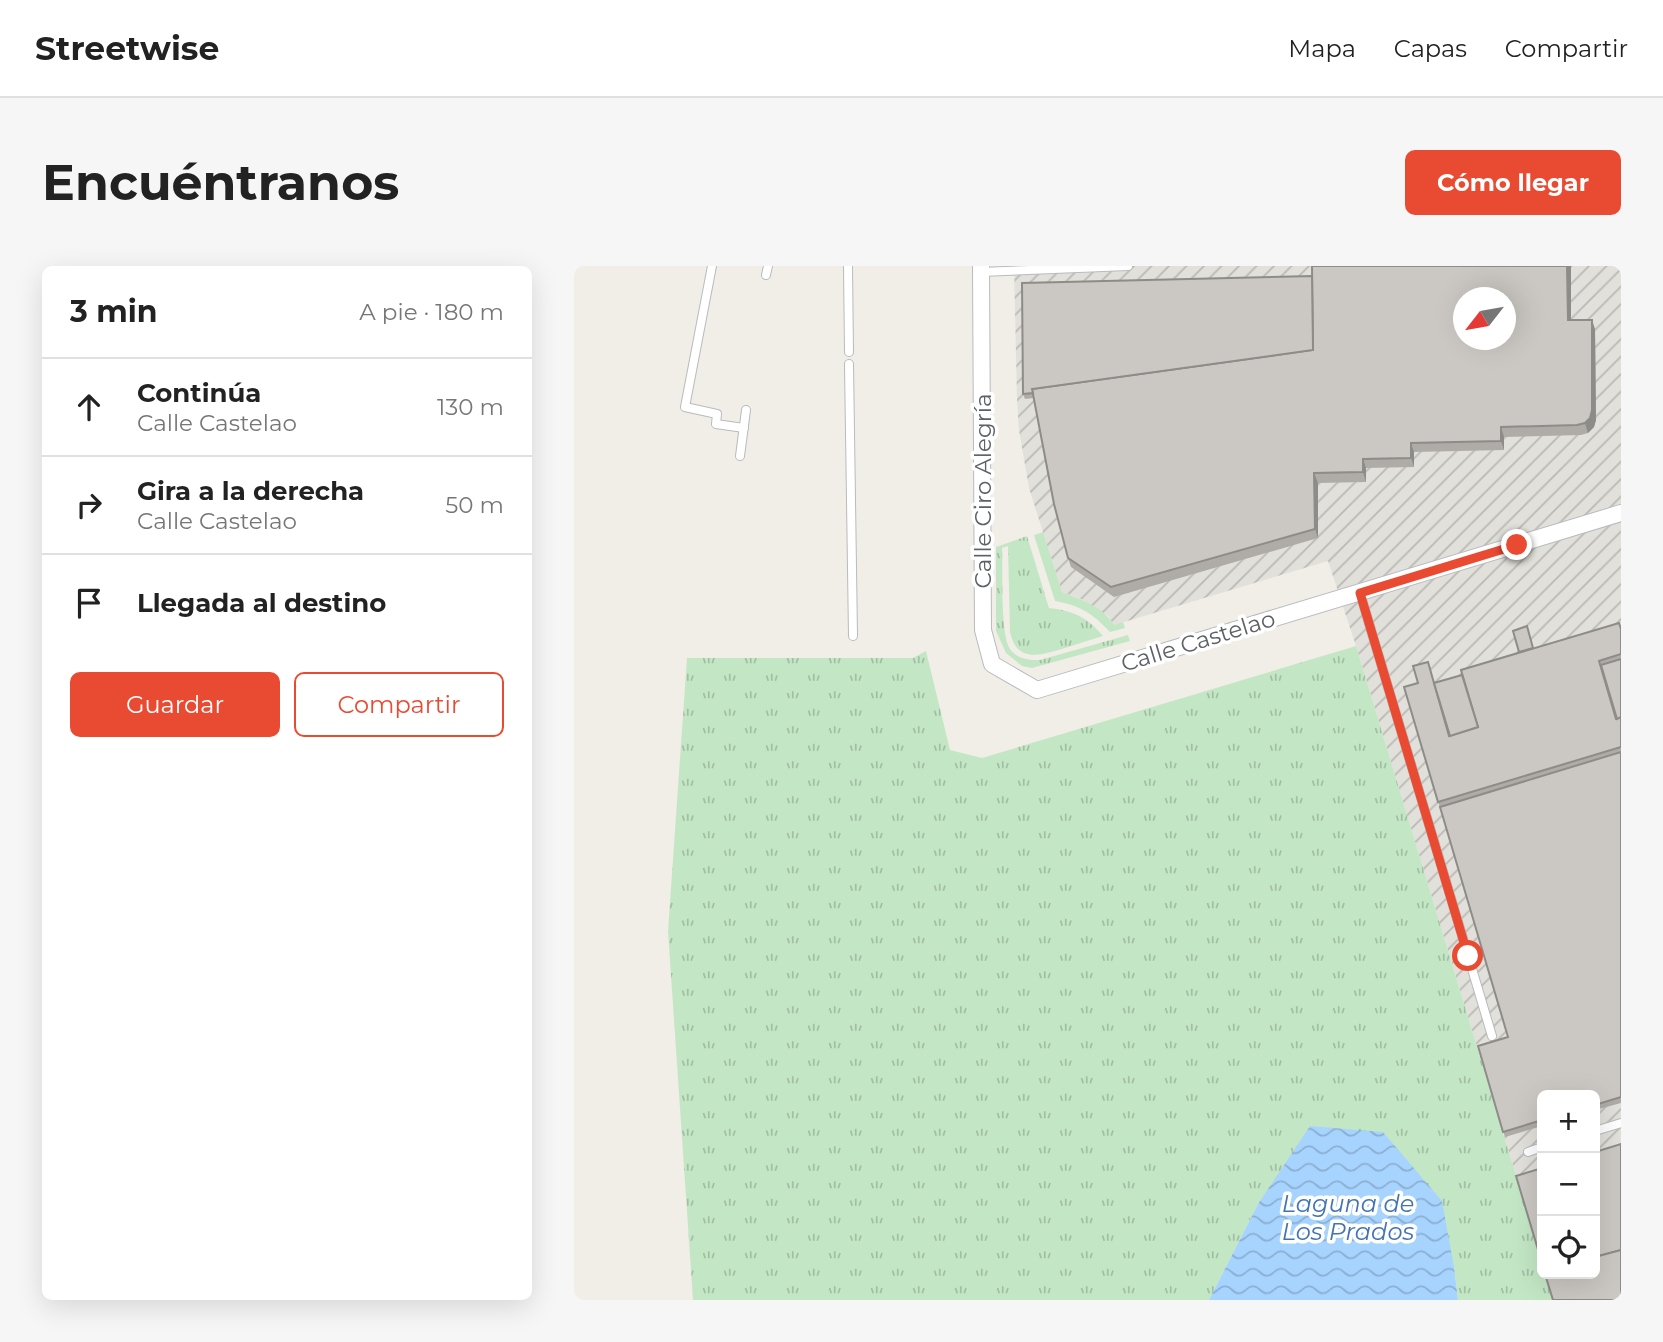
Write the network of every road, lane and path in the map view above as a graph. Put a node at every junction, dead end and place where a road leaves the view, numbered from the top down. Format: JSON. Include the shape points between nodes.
{"nodes":[{"id":1,"x":712,"y":266,"type":"edge"},
{"id":2,"x":848,"y":266,"type":"edge"},
{"id":3,"x":1128,"y":266,"type":"edge"},
{"id":4,"x":981,"y":269,"type":"edge"},
{"id":5,"x":849,"y":352,"type":"dead end"},
{"id":6,"x":849,"y":364,"type":"dead end"},
{"id":7,"x":746,"y":410,"type":"dead end"},
{"id":8,"x":744,"y":428,"type":"junction"},
{"id":9,"x":740,"y":456,"type":"dead end"},
{"id":10,"x":1621,"y":513,"type":"edge"},
{"id":11,"x":1360,"y":593,"type":"junction"},
{"id":12,"x":853,"y":636,"type":"dead end"},
{"id":13,"x":1037,"y":690,"type":"joint"},
{"id":14,"x":1492,"y":1036,"type":"dead end"},
{"id":15,"x":1621,"y":1123,"type":"edge"},
{"id":16,"x":1600,"y":1129,"type":"edge"},
{"id":17,"x":1537,"y":1149,"type":"edge"},
{"id":18,"x":1528,"y":1152,"type":"dead end"}],
"edges":[{"from":1,"to":8,"type":"lane","via":[[685,407],[718,414],[716,424]]},
{"from":2,"to":5,"type":"lane"},
{"from":3,"to":4,"type":"lane"},
{"from":4,"to":13,"type":"street","name":"Calle Ciro Alegría","via":[[983,630],[992,664]]},
{"from":6,"to":12,"type":"lane"},
{"from":7,"to":8,"type":"lane"},
{"from":8,"to":9,"type":"lane"},
{"from":10,"to":11,"type":"street","name":"Calle Castelao"},
{"from":11,"to":13,"type":"street","name":"Calle Castelao"},
{"from":11,"to":14,"type":"lane"},
{"from":15,"to":16,"type":"lane"},
{"from":17,"to":18,"type":"lane"}]}
